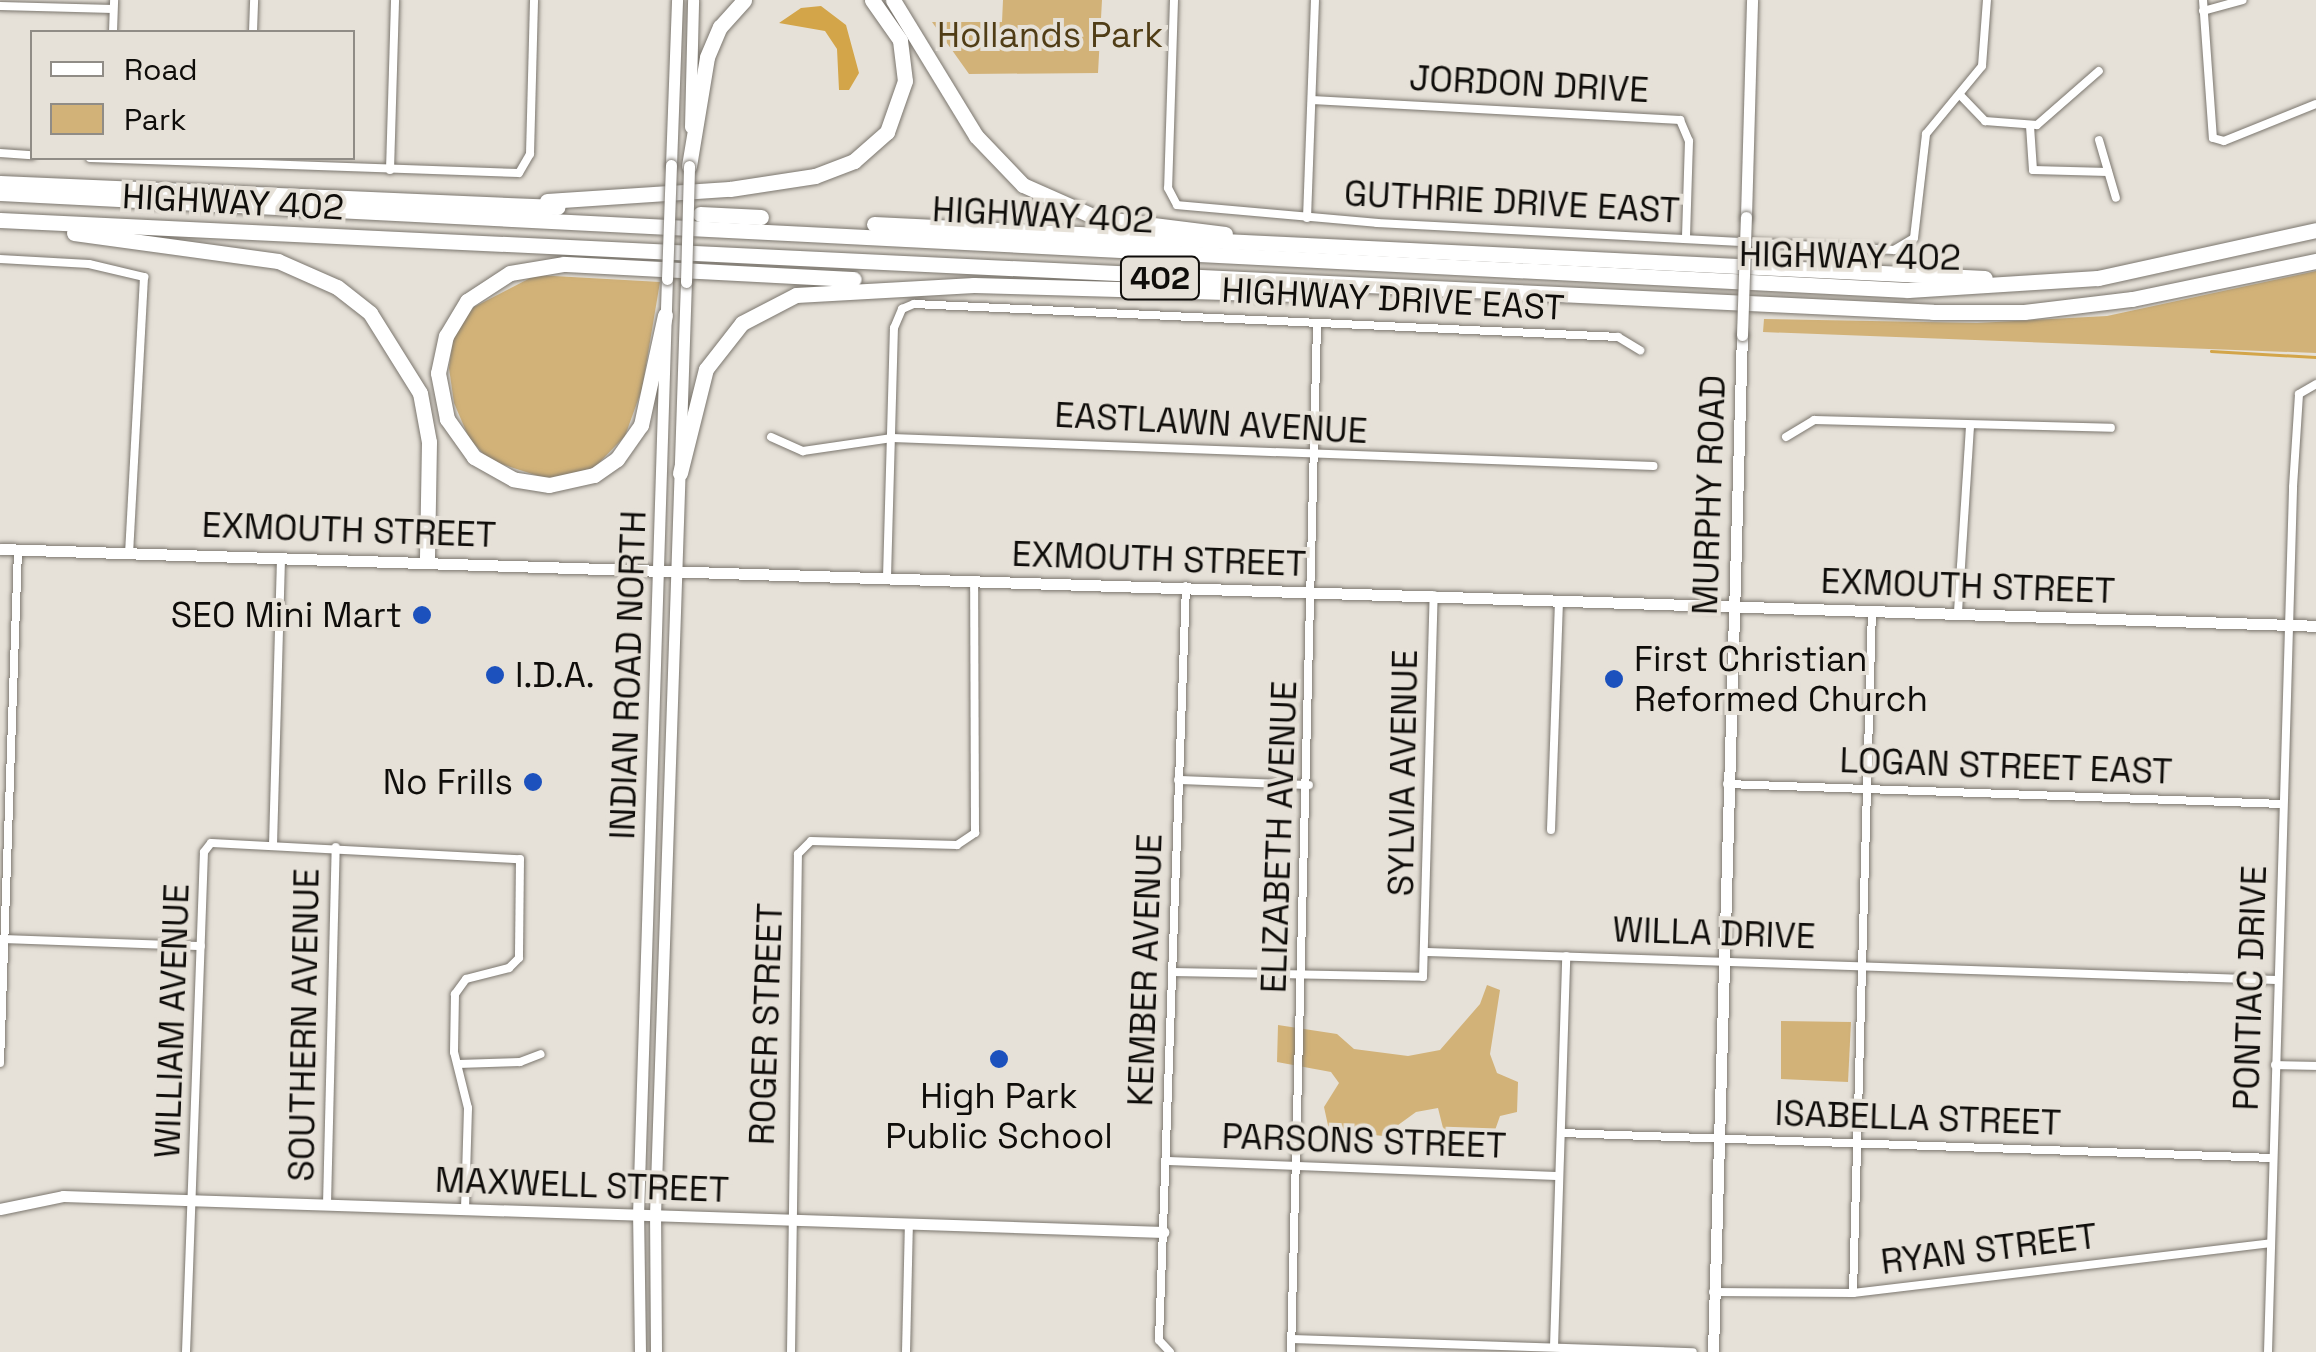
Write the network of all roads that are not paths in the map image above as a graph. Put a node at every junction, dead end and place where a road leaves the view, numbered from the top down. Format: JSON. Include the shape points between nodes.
{"nodes":[{"id":1,"x":254,"y":0,"type":"edge"},
{"id":2,"x":395,"y":0,"type":"edge"},
{"id":3,"x":534,"y":0,"type":"edge"},
{"id":4,"x":676,"y":0,"type":"edge"},
{"id":5,"x":694,"y":0,"type":"edge"},
{"id":6,"x":744,"y":0,"type":"edge"},
{"id":7,"x":872,"y":0,"type":"edge"},
{"id":8,"x":892,"y":0,"type":"edge"},
{"id":9,"x":1174,"y":0,"type":"edge"},
{"id":10,"x":1315,"y":0,"type":"edge"},
{"id":11,"x":1752,"y":0,"type":"edge"},
{"id":12,"x":1988,"y":0,"type":"edge"},
{"id":13,"x":2203,"y":0,"type":"edge"},
{"id":14,"x":2242,"y":0,"type":"edge"},
{"id":15,"x":113,"y":4,"type":"edge"},
{"id":16,"x":0,"y":6,"type":"edge"},
{"id":17,"x":2202,"y":12,"type":"junction"},
{"id":18,"x":112,"y":30,"type":"edge"},
{"id":19,"x":253,"y":30,"type":"edge"},
{"id":20,"x":2098,"y":72,"type":"dead end"},
{"id":21,"x":1961,"y":96,"type":"junction"},
{"id":22,"x":1312,"y":100,"type":"junction"},
{"id":23,"x":2316,"y":104,"type":"edge"},
{"id":24,"x":2030,"y":126,"type":"junction"},
{"id":25,"x":2100,"y":140,"type":"dead end"},
{"id":26,"x":0,"y":153,"type":"edge"},
{"id":27,"x":30,"y":154,"type":"edge"},
{"id":28,"x":203,"y":160,"type":"edge"},
{"id":29,"x":250,"y":161,"type":"edge"},
{"id":30,"x":688,"y":166,"type":"junction"},
{"id":31,"x":390,"y":170,"type":"junction"},
{"id":32,"x":2108,"y":172,"type":"junction"},
{"id":33,"x":0,"y":183,"type":"edge"},
{"id":34,"x":0,"y":193,"type":"edge"},
{"id":35,"x":2116,"y":198,"type":"dead end"},
{"id":36,"x":487,"y":202,"type":"junction"},
{"id":37,"x":0,"y":203,"type":"edge"},
{"id":38,"x":1307,"y":218,"type":"junction"},
{"id":39,"x":0,"y":220,"type":"edge"},
{"id":40,"x":0,"y":228,"type":"edge"},
{"id":41,"x":2316,"y":230,"type":"edge"},
{"id":42,"x":1686,"y":239,"type":"junction"},
{"id":43,"x":1354,"y":247,"type":"junction"},
{"id":44,"x":2208,"y":258,"type":"junction"},
{"id":45,"x":0,"y":259,"type":"edge"},
{"id":46,"x":2316,"y":262,"type":"edge"},
{"id":47,"x":1400,"y":268,"type":"junction"},
{"id":48,"x":974,"y":285,"type":"junction"},
{"id":49,"x":1663,"y":303,"type":"junction"},
{"id":50,"x":665,"y":315,"type":"junction"},
{"id":51,"x":1318,"y":324,"type":"junction"},
{"id":52,"x":1640,"y":350,"type":"dead end"},
{"id":53,"x":2316,"y":384,"type":"edge"},
{"id":54,"x":1970,"y":425,"type":"junction"},
{"id":55,"x":2111,"y":428,"type":"dead end"},
{"id":56,"x":772,"y":437,"type":"dead end"},
{"id":57,"x":1786,"y":437,"type":"dead end"},
{"id":58,"x":892,"y":438,"type":"junction"},
{"id":59,"x":1315,"y":457,"type":"junction"},
{"id":60,"x":1653,"y":466,"type":"dead end"},
{"id":61,"x":680,"y":473,"type":"junction"},
{"id":62,"x":0,"y":549,"type":"edge"},
{"id":63,"x":18,"y":550,"type":"junction"},
{"id":64,"x":128,"y":551,"type":"junction"},
{"id":65,"x":280,"y":557,"type":"junction"},
{"id":66,"x":428,"y":561,"type":"junction"},
{"id":67,"x":660,"y":566,"type":"junction"},
{"id":68,"x":678,"y":567,"type":"junction"},
{"id":69,"x":887,"y":578,"type":"junction"},
{"id":70,"x":974,"y":580,"type":"junction"},
{"id":71,"x":1186,"y":586,"type":"junction"},
{"id":72,"x":1312,"y":592,"type":"junction"},
{"id":73,"x":1434,"y":595,"type":"junction"},
{"id":74,"x":1559,"y":600,"type":"junction"},
{"id":75,"x":1733,"y":605,"type":"junction"},
{"id":76,"x":1872,"y":610,"type":"junction"},
{"id":77,"x":1958,"y":612,"type":"junction"},
{"id":78,"x":2290,"y":625,"type":"junction"},
{"id":79,"x":2316,"y":626,"type":"edge"},
{"id":80,"x":0,"y":732,"type":"edge"},
{"id":81,"x":13,"y":733,"type":"junction"},
{"id":82,"x":1178,"y":780,"type":"junction"},
{"id":83,"x":1727,"y":784,"type":"junction"},
{"id":84,"x":1309,"y":785,"type":"junction"},
{"id":85,"x":1868,"y":788,"type":"junction"},
{"id":86,"x":2282,"y":804,"type":"junction"},
{"id":87,"x":1551,"y":830,"type":"dead end"},
{"id":88,"x":274,"y":845,"type":"junction"},
{"id":89,"x":336,"y":848,"type":"junction"},
{"id":90,"x":3,"y":939,"type":"edge"},
{"id":91,"x":201,"y":946,"type":"junction"},
{"id":92,"x":1427,"y":952,"type":"junction"},
{"id":93,"x":1566,"y":956,"type":"junction"},
{"id":94,"x":1722,"y":960,"type":"junction"},
{"id":95,"x":1864,"y":966,"type":"junction"},
{"id":96,"x":1172,"y":972,"type":"junction"},
{"id":97,"x":1303,"y":977,"type":"junction"},
{"id":98,"x":2277,"y":980,"type":"junction"},
{"id":99,"x":540,"y":1054,"type":"dead end"},
{"id":100,"x":0,"y":1062,"type":"edge"},
{"id":101,"x":458,"y":1064,"type":"junction"},
{"id":102,"x":2275,"y":1065,"type":"junction"},
{"id":103,"x":2316,"y":1066,"type":"edge"},
{"id":104,"x":1561,"y":1133,"type":"junction"},
{"id":105,"x":1718,"y":1138,"type":"junction"},
{"id":106,"x":1858,"y":1144,"type":"junction"},
{"id":107,"x":2272,"y":1158,"type":"junction"},
{"id":108,"x":1166,"y":1162,"type":"junction"},
{"id":109,"x":1297,"y":1167,"type":"junction"},
{"id":110,"x":1560,"y":1176,"type":"junction"},
{"id":111,"x":193,"y":1199,"type":"junction"},
{"id":112,"x":327,"y":1204,"type":"junction"},
{"id":113,"x":0,"y":1208,"type":"edge"},
{"id":114,"x":465,"y":1210,"type":"junction"},
{"id":115,"x":638,"y":1215,"type":"junction"},
{"id":116,"x":655,"y":1215,"type":"junction"},
{"id":117,"x":788,"y":1219,"type":"junction"},
{"id":118,"x":909,"y":1223,"type":"junction"},
{"id":119,"x":1164,"y":1232,"type":"junction"},
{"id":120,"x":2271,"y":1243,"type":"junction"},
{"id":121,"x":1714,"y":1292,"type":"junction"},
{"id":122,"x":1853,"y":1293,"type":"junction"},
{"id":123,"x":1292,"y":1338,"type":"junction"},
{"id":124,"x":1554,"y":1347,"type":"junction"},
{"id":125,"x":186,"y":1352,"type":"edge"},
{"id":126,"x":640,"y":1352,"type":"edge"},
{"id":127,"x":656,"y":1352,"type":"edge"},
{"id":128,"x":791,"y":1352,"type":"edge"},
{"id":129,"x":906,"y":1352,"type":"edge"},
{"id":130,"x":1170,"y":1352,"type":"edge"},
{"id":131,"x":1291,"y":1352,"type":"edge"},
{"id":132,"x":1693,"y":1352,"type":"edge"},
{"id":133,"x":1712,"y":1352,"type":"edge"},
{"id":134,"x":2268,"y":1352,"type":"edge"}],
"edges":[{"from":1,"to":19,"type":"street"},
{"from":2,"to":31,"type":"street"},
{"from":3,"to":31,"type":"street","via":[[526,168],[513,174]]},
{"from":4,"to":50,"type":"main road","name":"INDIAN ROAD NORTH","bridge":true},
{"from":5,"to":30,"type":"main road","name":"INDIAN ROAD NORTH"},
{"from":6,"to":30,"type":"highway","via":[[708,54]]},
{"from":7,"to":36,"type":"highway","via":[[900,40],[906,81],[887,132],[854,161],[815,176],[730,189]]},
{"from":8,"to":43,"type":"highway","via":[[989,153],[1056,205],[1140,225]]},
{"from":9,"to":38,"type":"street","name":"GUTHRIE DRIVE EAST","via":[[1170,199]]},
{"from":10,"to":22,"type":"street"},
{"from":11,"to":75,"type":"main road","name":"MURPHY ROAD","bridge":true},
{"from":12,"to":21,"type":"street","via":[[1982,66]]},
{"from":13,"to":17,"type":"street"},
{"from":14,"to":17,"type":"street"},
{"from":15,"to":16,"type":"street"},
{"from":15,"to":18,"type":"street"},
{"from":17,"to":23,"type":"street","via":[[2216,141]]},
{"from":20,"to":24,"type":"street","via":[[2048,122]]},
{"from":21,"to":24,"type":"street","via":[[1984,121]]},
{"from":21,"to":42,"type":"street","name":"GUTHRIE DRIVE EAST","via":[[1921,145],[1911,243],[1894,250]]},
{"from":22,"to":38,"type":"street"},
{"from":22,"to":42,"type":"street","name":"JORDON DRIVE","via":[[1680,120],[1689,141]]},
{"from":24,"to":32,"type":"street","via":[[2033,170]]},
{"from":25,"to":32,"type":"street"},
{"from":26,"to":27,"type":"street"},
{"from":28,"to":29,"type":"street"},
{"from":29,"to":31,"type":"street"},
{"from":30,"to":61,"type":"main road","name":"INDIAN ROAD NORTH","bridge":true},
{"from":32,"to":35,"type":"street"},
{"from":33,"to":36,"type":"highway"},
{"from":34,"to":47,"type":"highway","name":"HIGHWAY 402","number":"402","via":[[657,222]]},
{"from":36,"to":43,"type":"highway"},
{"from":37,"to":47,"type":"highway"},
{"from":38,"to":42,"type":"street","name":"GUTHRIE DRIVE EAST"},
{"from":39,"to":49,"type":"highway","name":"HIGHWAY 402","number":"402"},
{"from":40,"to":66,"type":"highway","via":[[220,249],[278,261],[337,287],[370,313],[420,393],[429,442]]},
{"from":41,"to":44,"type":"highway","name":"HIGHWAY 402","number":"402"},
{"from":43,"to":44,"type":"highway","via":[[1932,279]]},
{"from":44,"to":47,"type":"highway","name":"HIGHWAY 402","number":"402","via":[[2050,284],[1908,290]]},
{"from":45,"to":64,"type":"street","via":[[140,274]]},
{"from":46,"to":49,"type":"highway","name":"HIGHWAY 402","number":"402","via":[[2253,279],[2024,312]]},
{"from":48,"to":49,"type":"highway"},
{"from":48,"to":50,"type":"highway","via":[[564,264],[524,268],[478,292],[452,323],[438,373],[447,419],[474,456],[513,480],[550,486],[594,475],[618,459],[641,425]]},
{"from":48,"to":61,"type":"highway","via":[[828,290],[796,295],[752,315],[706,370]]},
{"from":50,"to":67,"type":"main road","name":"INDIAN ROAD NORTH"},
{"from":51,"to":52,"type":"street","name":"HIGHWAY DRIVE EAST","via":[[1618,337]]},
{"from":51,"to":58,"type":"street","name":"HIGHWAY DRIVE EAST","via":[[914,304],[902,309],[894,328]]},
{"from":51,"to":59,"type":"street","name":"ELIZABETH AVENUE"},
{"from":53,"to":78,"type":"street","name":"PONTIAC DRIVE","via":[[2299,394]]},
{"from":54,"to":55,"type":"street"},
{"from":54,"to":57,"type":"street","via":[[1814,420]]},
{"from":54,"to":77,"type":"street"},
{"from":56,"to":58,"type":"street","name":"EASTLAWN AVENUE","via":[[803,451]]},
{"from":58,"to":59,"type":"street","name":"EASTLAWN AVENUE"},
{"from":58,"to":69,"type":"street"},
{"from":59,"to":60,"type":"street","name":"EASTLAWN AVENUE"},
{"from":59,"to":72,"type":"street","name":"ELIZABETH AVENUE"},
{"from":61,"to":68,"type":"main road","name":"INDIAN ROAD NORTH"},
{"from":62,"to":63,"type":"main road","name":"EXMOUTH STREET"},
{"from":63,"to":64,"type":"main road","name":"EXMOUTH STREET"},
{"from":63,"to":81,"type":"street"},
{"from":64,"to":65,"type":"main road","name":"EXMOUTH STREET"},
{"from":65,"to":66,"type":"main road","name":"EXMOUTH STREET"},
{"from":65,"to":88,"type":"street"},
{"from":66,"to":67,"type":"main road","name":"EXMOUTH STREET"},
{"from":67,"to":68,"type":"main road","name":"EXMOUTH STREET"},
{"from":67,"to":115,"type":"main road","name":"INDIAN ROAD NORTH"},
{"from":68,"to":69,"type":"main road","name":"EXMOUTH STREET"},
{"from":68,"to":116,"type":"main road","name":"INDIAN ROAD NORTH"},
{"from":69,"to":70,"type":"main road","name":"EXMOUTH STREET"},
{"from":70,"to":71,"type":"main road","name":"EXMOUTH STREET"},
{"from":70,"to":117,"type":"street","name":"ROGER STREET","via":[[975,834],[957,845],[806,842],[798,854]]},
{"from":71,"to":72,"type":"main road","name":"EXMOUTH STREET"},
{"from":71,"to":82,"type":"street","name":"KEMBER AVENUE"},
{"from":72,"to":73,"type":"main road","name":"EXMOUTH STREET"},
{"from":72,"to":84,"type":"street","name":"ELIZABETH AVENUE"},
{"from":73,"to":74,"type":"main road","name":"EXMOUTH STREET"},
{"from":73,"to":92,"type":"street","name":"SYLVIA AVENUE"},
{"from":74,"to":75,"type":"main road","name":"EXMOUTH STREET"},
{"from":74,"to":87,"type":"street"},
{"from":75,"to":76,"type":"main road","name":"EXMOUTH STREET"},
{"from":75,"to":83,"type":"main road","name":"MURPHY ROAD"},
{"from":76,"to":77,"type":"main road","name":"EXMOUTH STREET"},
{"from":76,"to":85,"type":"street"},
{"from":77,"to":78,"type":"main road","name":"EXMOUTH STREET"},
{"from":78,"to":79,"type":"main road","name":"EXMOUTH STREET"},
{"from":78,"to":86,"type":"street","name":"PONTIAC DRIVE"},
{"from":80,"to":81,"type":"street"},
{"from":81,"to":90,"type":"street"},
{"from":82,"to":84,"type":"street"},
{"from":82,"to":96,"type":"street","name":"KEMBER AVENUE"},
{"from":83,"to":85,"type":"street","name":"LOGAN STREET EAST"},
{"from":83,"to":94,"type":"main road","name":"MURPHY ROAD"},
{"from":84,"to":97,"type":"street","name":"ELIZABETH AVENUE"},
{"from":85,"to":86,"type":"street","name":"LOGAN STREET EAST"},
{"from":85,"to":95,"type":"street"},
{"from":86,"to":98,"type":"street","name":"PONTIAC DRIVE"},
{"from":88,"to":89,"type":"street"},
{"from":88,"to":91,"type":"street","name":"WILLIAM AVENUE","via":[[207,846]]},
{"from":89,"to":101,"type":"street","via":[[520,859],[521,950],[509,968],[466,978],[456,988]]},
{"from":89,"to":112,"type":"street","name":"SOUTHERN AVENUE"},
{"from":90,"to":91,"type":"street"},
{"from":90,"to":100,"type":"street"},
{"from":91,"to":111,"type":"street","name":"WILLIAM AVENUE"},
{"from":92,"to":93,"type":"street","name":"WILLA DRIVE"},
{"from":92,"to":97,"type":"street","via":[[1418,980]]},
{"from":93,"to":94,"type":"street","name":"WILLA DRIVE"},
{"from":93,"to":104,"type":"street"},
{"from":94,"to":95,"type":"street","name":"WILLA DRIVE"},
{"from":94,"to":105,"type":"main road","name":"MURPHY ROAD"},
{"from":95,"to":98,"type":"street","name":"WILLA DRIVE"},
{"from":95,"to":106,"type":"street"},
{"from":96,"to":97,"type":"street"},
{"from":96,"to":108,"type":"street","name":"KEMBER AVENUE"},
{"from":97,"to":109,"type":"street","name":"ELIZABETH AVENUE"},
{"from":98,"to":102,"type":"street","name":"PONTIAC DRIVE"},
{"from":99,"to":101,"type":"street","via":[[520,1062]]},
{"from":101,"to":114,"type":"street","via":[[468,1108]]},
{"from":102,"to":103,"type":"street"},
{"from":102,"to":107,"type":"street","name":"PONTIAC DRIVE"},
{"from":104,"to":105,"type":"street","name":"ISABELLA STREET"},
{"from":104,"to":110,"type":"street"},
{"from":105,"to":106,"type":"street","name":"ISABELLA STREET"},
{"from":105,"to":121,"type":"main road","name":"MURPHY ROAD"},
{"from":106,"to":107,"type":"street","name":"ISABELLA STREET"},
{"from":106,"to":122,"type":"street"},
{"from":107,"to":120,"type":"street","name":"PONTIAC DRIVE"},
{"from":108,"to":109,"type":"street","name":"PARSONS STREET"},
{"from":108,"to":119,"type":"street","name":"KEMBER AVENUE"},
{"from":109,"to":110,"type":"street","name":"PARSONS STREET"},
{"from":109,"to":123,"type":"street","name":"ELIZABETH AVENUE"},
{"from":110,"to":124,"type":"street"},
{"from":111,"to":112,"type":"main road","name":"MAXWELL STREET"},
{"from":111,"to":113,"type":"main road","name":"MAXWELL STREET","via":[[63,1196]]},
{"from":111,"to":125,"type":"street","name":"WILLIAM AVENUE"},
{"from":112,"to":114,"type":"main road","name":"MAXWELL STREET"},
{"from":114,"to":115,"type":"main road","name":"MAXWELL STREET"},
{"from":115,"to":116,"type":"main road","name":"MAXWELL STREET"},
{"from":115,"to":126,"type":"main road","name":"INDIAN ROAD NORTH"},
{"from":116,"to":117,"type":"main road","name":"MAXWELL STREET"},
{"from":116,"to":127,"type":"main road","name":"INDIAN ROAD NORTH"},
{"from":117,"to":118,"type":"main road","name":"MAXWELL STREET"},
{"from":117,"to":128,"type":"street","name":"ROGER STREET"},
{"from":118,"to":119,"type":"main road","name":"MAXWELL STREET"},
{"from":118,"to":129,"type":"street"},
{"from":119,"to":130,"type":"street","name":"KEMBER AVENUE","via":[[1159,1340]]},
{"from":120,"to":122,"type":"street","name":"RYAN STREET"},
{"from":120,"to":134,"type":"street","name":"PONTIAC DRIVE"},
{"from":121,"to":122,"type":"street","name":"RYAN STREET"},
{"from":121,"to":133,"type":"main road","name":"MURPHY ROAD"},
{"from":123,"to":124,"type":"street"},
{"from":123,"to":131,"type":"street","name":"ELIZABETH AVENUE"},
{"from":124,"to":132,"type":"street"}]}
